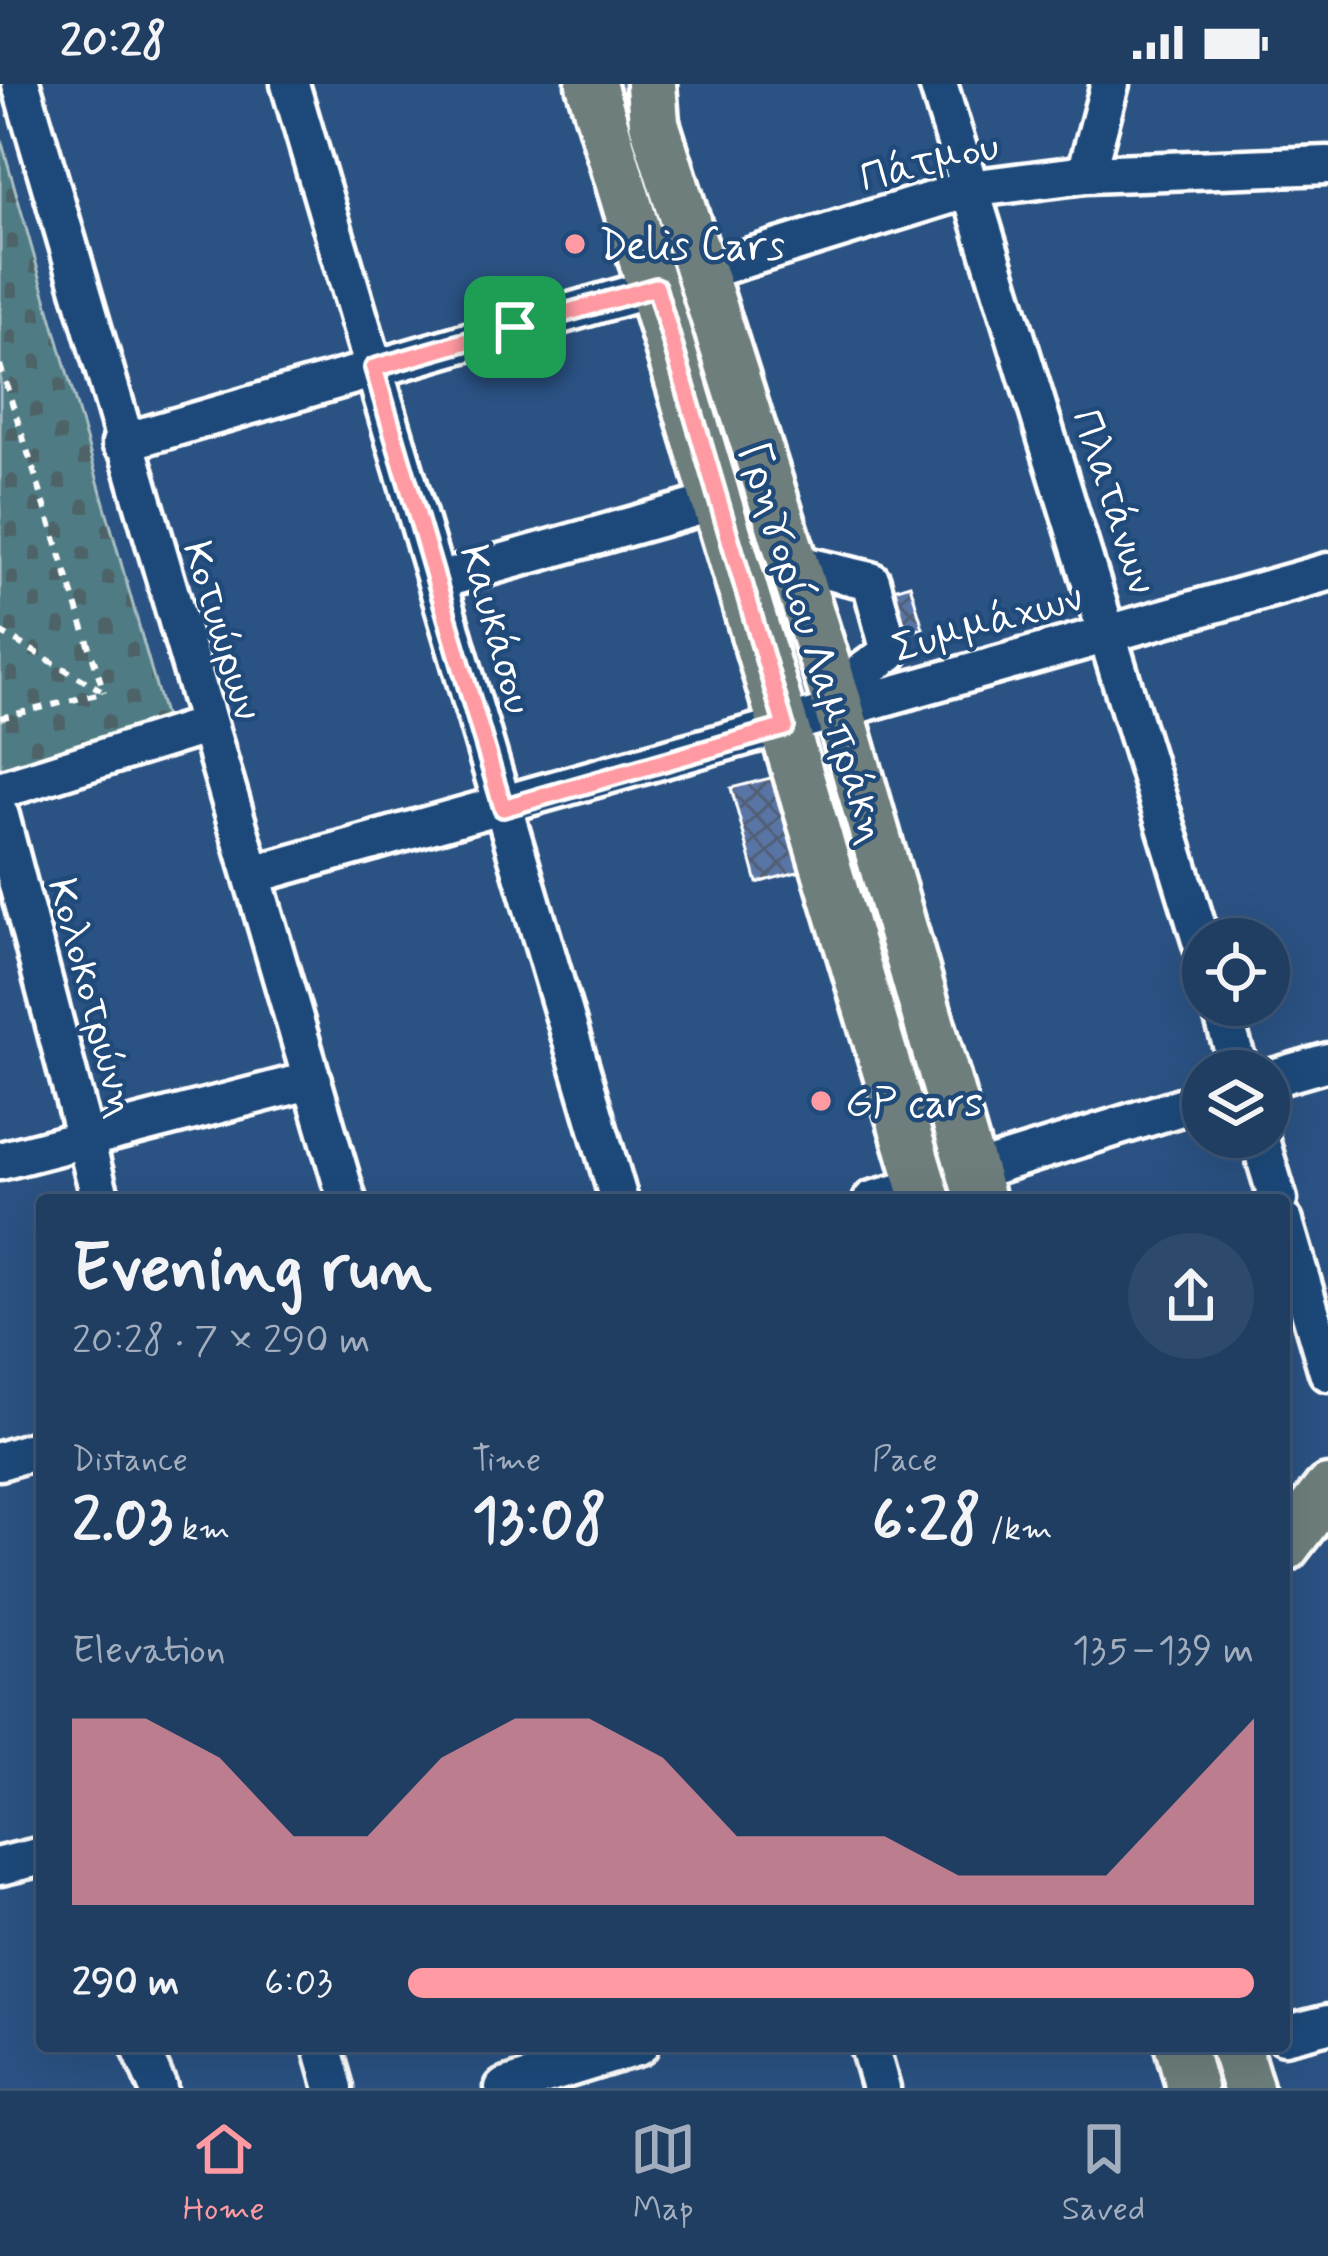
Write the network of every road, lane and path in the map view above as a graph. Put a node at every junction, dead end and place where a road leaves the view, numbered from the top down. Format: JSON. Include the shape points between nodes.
{"nodes":[{"id":1,"x":21,"y":84,"type":"edge"},
{"id":2,"x":290,"y":84,"type":"edge"},
{"id":3,"x":591,"y":84,"type":"edge"},
{"id":4,"x":938,"y":84,"type":"edge"},
{"id":5,"x":1111,"y":84,"type":"edge"},
{"id":6,"x":649,"y":97,"type":"edge"},
{"id":7,"x":1328,"y":165,"type":"edge"},
{"id":8,"x":1086,"y":174,"type":"junction"},
{"id":9,"x":969,"y":189,"type":"junction"},
{"id":10,"x":702,"y":272,"type":"junction"},
{"id":11,"x":656,"y":287,"type":"junction"},
{"id":12,"x":0,"y":365,"type":"edge"},
{"id":13,"x":374,"y":368,"type":"junction"},
{"id":14,"x":122,"y":443,"type":"junction"},
{"id":15,"x":719,"y":501,"type":"junction"},
{"id":16,"x":794,"y":563,"type":"junction"},
{"id":17,"x":1328,"y":572,"type":"edge"},
{"id":18,"x":437,"y":581,"type":"junction"},
{"id":19,"x":0,"y":632,"type":"edge"},
{"id":20,"x":1110,"y":633,"type":"junction"},
{"id":21,"x":104,"y":692,"type":"junction"},
{"id":22,"x":836,"y":701,"type":"junction"},
{"id":23,"x":0,"y":718,"type":"edge"},
{"id":24,"x":205,"y":726,"type":"junction"},
{"id":25,"x":785,"y":727,"type":"junction"},
{"id":26,"x":0,"y":790,"type":"edge"},
{"id":27,"x":503,"y":808,"type":"junction"},
{"id":28,"x":0,"y":816,"type":"edge"},
{"id":29,"x":256,"y":874,"type":"junction"},
{"id":30,"x":1195,"y":918,"type":"edge"},
{"id":31,"x":1328,"y":1062,"type":"edge"},
{"id":32,"x":1290,"y":1073,"type":"edge"},
{"id":33,"x":313,"y":1080,"type":"junction"},
{"id":34,"x":1182,"y":1108,"type":"edge"},
{"id":35,"x":85,"y":1139,"type":"junction"},
{"id":36,"x":1265,"y":1158,"type":"edge"},
{"id":37,"x":0,"y":1161,"type":"edge"},
{"id":38,"x":976,"y":1186,"type":"edge"},
{"id":39,"x":924,"y":1193,"type":"edge"},
{"id":40,"x":99,"y":1194,"type":"edge"},
{"id":41,"x":345,"y":1194,"type":"edge"},
{"id":42,"x":618,"y":1194,"type":"edge"},
{"id":43,"x":1276,"y":1194,"type":"edge"},
{"id":44,"x":1290,"y":1242,"type":"edge"},
{"id":45,"x":1328,"y":1372,"type":"edge"},
{"id":46,"x":36,"y":1450,"type":"edge"},
{"id":47,"x":0,"y":1461,"type":"edge"},
{"id":48,"x":1328,"y":1461,"type":"edge"},
{"id":49,"x":1328,"y":1490,"type":"edge"},
{"id":50,"x":1290,"y":1492,"type":"edge"},
{"id":51,"x":1290,"y":1539,"type":"edge"},
{"id":52,"x":36,"y":1857,"type":"edge"},
{"id":53,"x":0,"y":1866,"type":"edge"},
{"id":54,"x":1328,"y":2024,"type":"edge"},
{"id":55,"x":1290,"y":2034,"type":"edge"},
{"id":56,"x":143,"y":2052,"type":"edge"},
{"id":57,"x":324,"y":2052,"type":"edge"},
{"id":58,"x":606,"y":2052,"type":"edge"},
{"id":59,"x":871,"y":2052,"type":"edge"},
{"id":60,"x":1182,"y":2052,"type":"edge"},
{"id":61,"x":1237,"y":2052,"type":"edge"},
{"id":62,"x":158,"y":2088,"type":"edge"},
{"id":63,"x":334,"y":2088,"type":"edge"},
{"id":64,"x":504,"y":2088,"type":"edge"},
{"id":65,"x":881,"y":2088,"type":"edge"},
{"id":66,"x":1192,"y":2088,"type":"edge"},
{"id":67,"x":1248,"y":2088,"type":"edge"}],
"edges":[{"from":1,"to":14,"type":"street","name":"Κοτυώρων"},
{"from":2,"to":13,"type":"street","name":"Καυκάσου"},
{"from":3,"to":11,"type":"main road","name":"Γρηγορίου Λαμπράκη"},
{"from":4,"to":9,"type":"street","name":"Πλατάνων"},
{"from":5,"to":8,"type":"street"},
{"from":6,"to":10,"type":"main road","name":"Γρηγορίου Λαμπράκη"},
{"from":7,"to":8,"type":"street","name":"Πάτμου"},
{"from":8,"to":9,"type":"street","name":"Πάτμου"},
{"from":9,"to":10,"type":"street","name":"Πάτμου"},
{"from":9,"to":20,"type":"street","name":"Πλατάνων"},
{"from":10,"to":16,"type":"main road","name":"Γρηγορίου Λαμπράκη"},
{"from":11,"to":13,"type":"street"},
{"from":11,"to":15,"type":"main road","name":"Γρηγορίου Λαμπράκη"},
{"from":12,"to":21,"type":"path"},
{"from":13,"to":14,"type":"street"},
{"from":13,"to":18,"type":"street","name":"Καυκάσου"},
{"from":14,"to":24,"type":"street","name":"Κοτυώρων"},
{"from":15,"to":18,"type":"street"},
{"from":15,"to":25,"type":"main road","name":"Γρηγορίου Λαμπράκη"},
{"from":16,"to":22,"type":"main road","name":"Γρηγορίου Λαμπράκη"},
{"from":16,"to":22,"type":"street","via":[[871,581],[890,652]]},
{"from":17,"to":20,"type":"street","name":"Συμμάχων"},
{"from":18,"to":27,"type":"street","name":"Καυκάσου"},
{"from":19,"to":21,"type":"path"},
{"from":20,"to":22,"type":"street","name":"Συμμάχων"},
{"from":20,"to":30,"type":"street","name":"Πλατάνων"},
{"from":21,"to":23,"type":"path"},
{"from":22,"to":25,"type":"street","name":"Συμμάχων"},
{"from":22,"to":38,"type":"main road","name":"Γρηγορίου Λαμπράκη"},
{"from":24,"to":26,"type":"street"},
{"from":24,"to":29,"type":"street","name":"Κοτυώρων"},
{"from":25,"to":27,"type":"street","name":"Συμμάχων"},
{"from":25,"to":39,"type":"main road","name":"Γρηγορίου Λαμπράκη"},
{"from":27,"to":29,"type":"street","name":"Συμμάχων"},
{"from":27,"to":42,"type":"street","name":"Καυκάσου"},
{"from":28,"to":35,"type":"street","name":"Κολοκοτρώνη"},
{"from":29,"to":33,"type":"street","name":"Κοτυώρων"},
{"from":31,"to":32,"type":"street"},
{"from":33,"to":35,"type":"street"},
{"from":33,"to":41,"type":"street","name":"Κοτυώρων"},
{"from":34,"to":38,"type":"street"},
{"from":35,"to":37,"type":"street"},
{"from":35,"to":40,"type":"street","name":"Κολοκοτρώνη"},
{"from":36,"to":43,"type":"street"},
{"from":44,"to":45,"type":"street"},
{"from":46,"to":47,"type":"street"},
{"from":48,"to":50,"type":"main road"},
{"from":49,"to":51,"type":"main road"},
{"from":52,"to":53,"type":"street"},
{"from":54,"to":55,"type":"street"},
{"from":56,"to":62,"type":"street"},
{"from":57,"to":63,"type":"street"},
{"from":58,"to":64,"type":"street"},
{"from":59,"to":65,"type":"street"},
{"from":60,"to":66,"type":"main road"},
{"from":61,"to":67,"type":"main road"}]}
